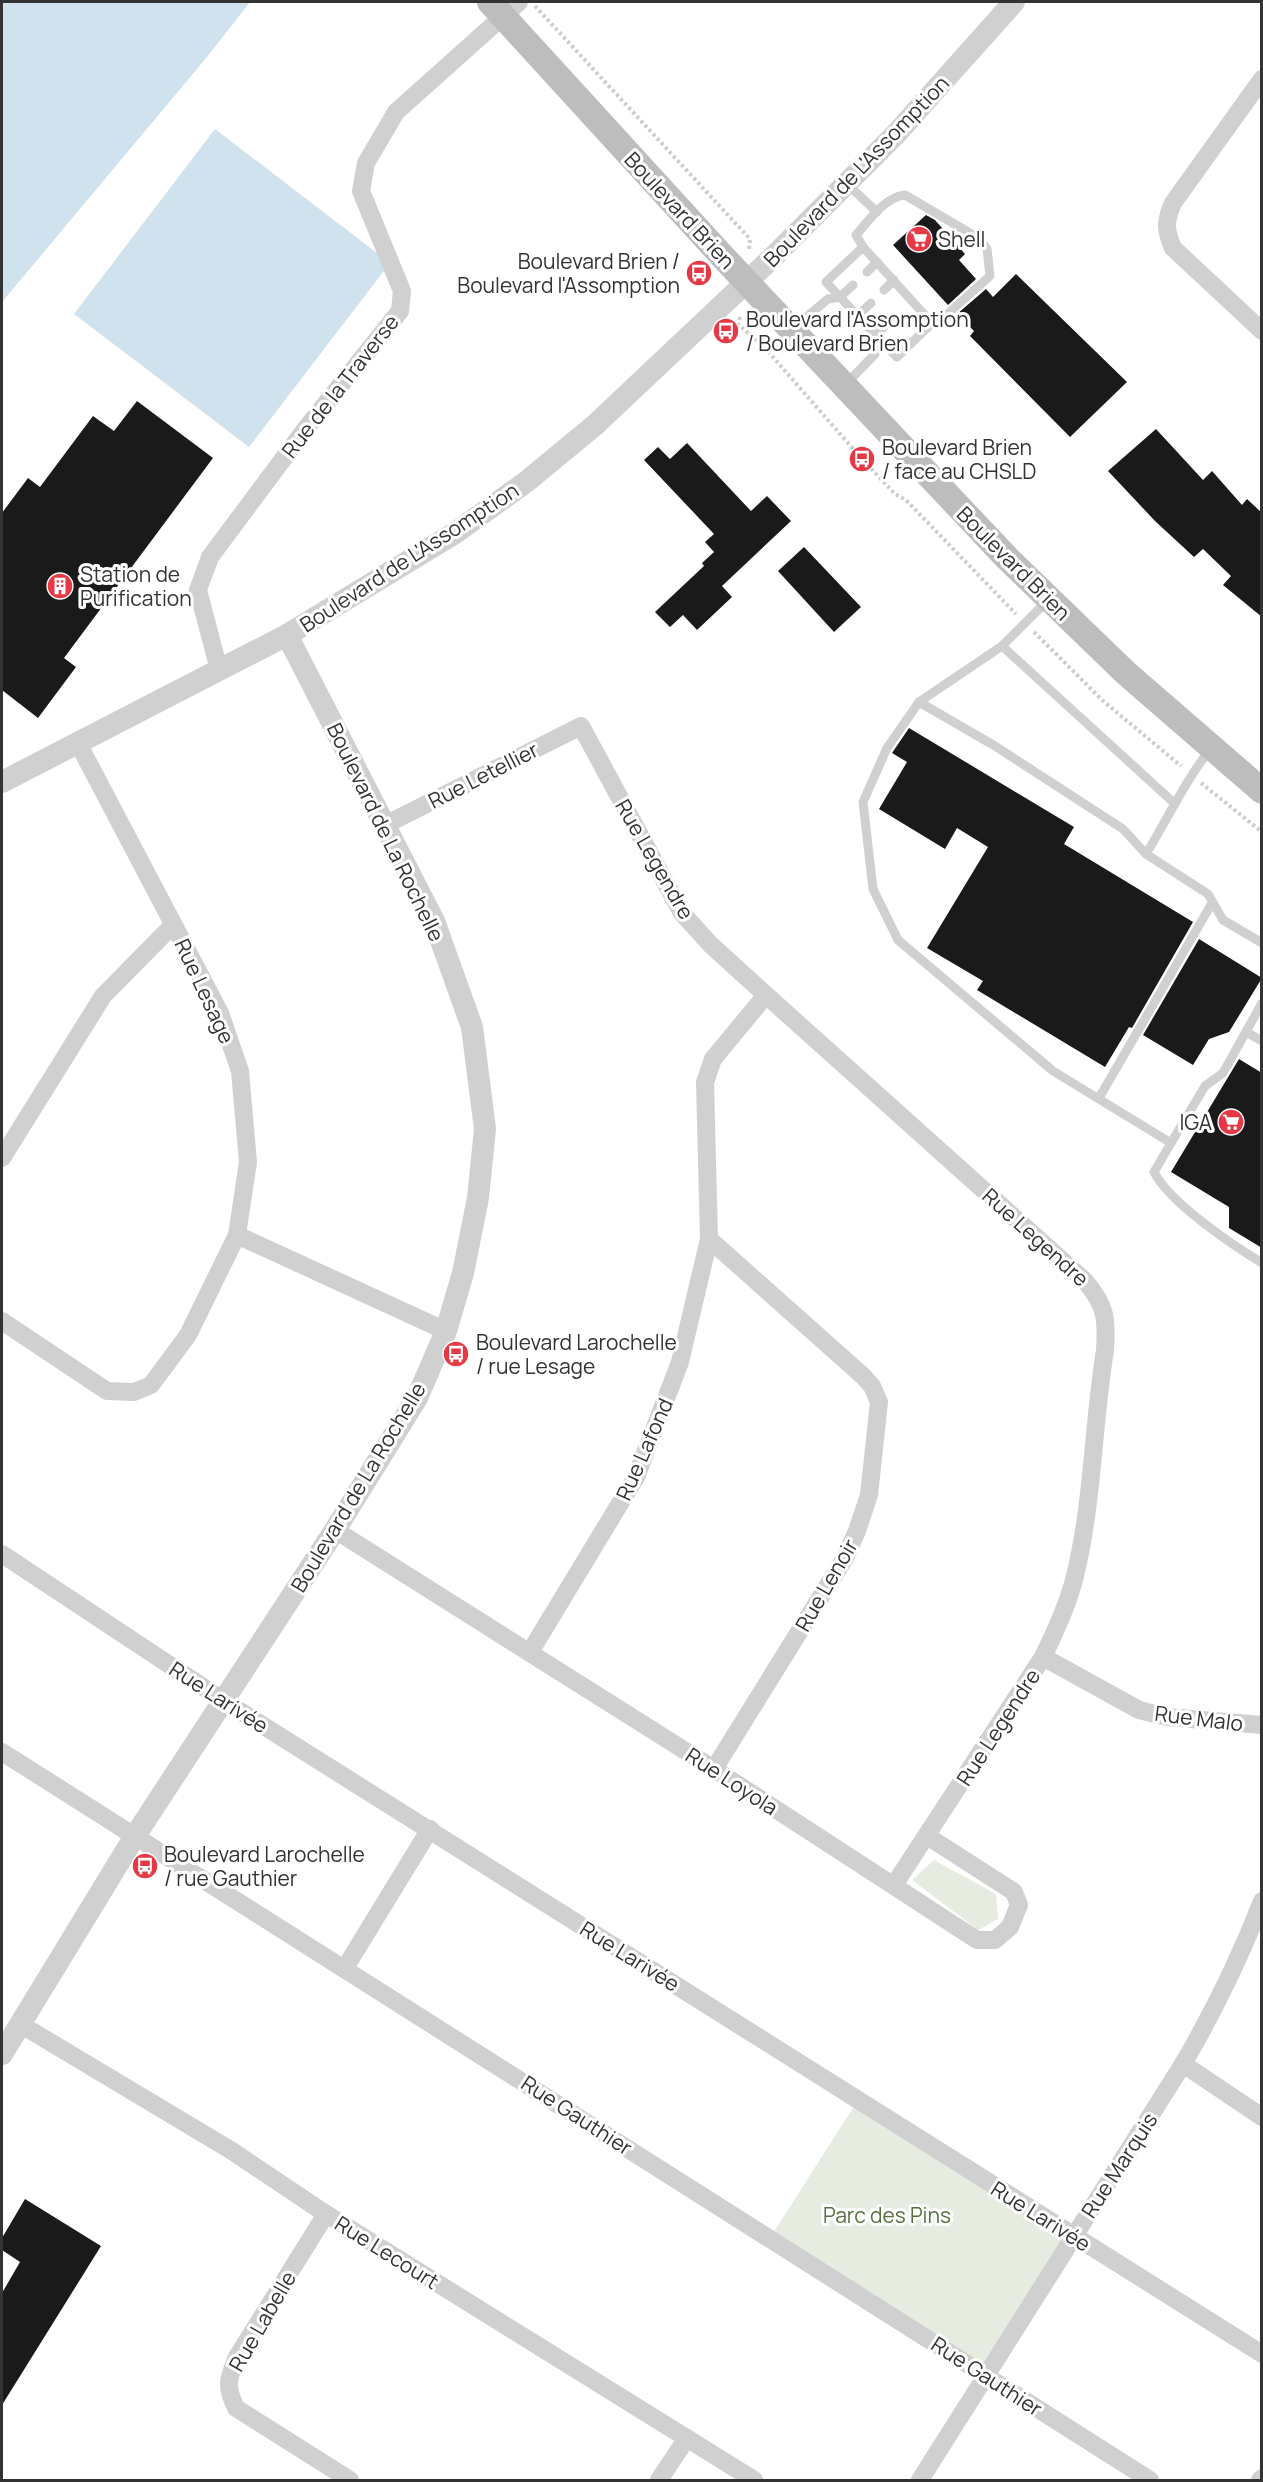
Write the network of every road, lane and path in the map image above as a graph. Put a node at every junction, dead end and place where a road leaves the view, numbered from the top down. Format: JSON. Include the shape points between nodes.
{"nodes":[{"id":1,"x":530,"y":2,"type":"edge"},
{"id":2,"x":1014,"y":2,"type":"edge"},
{"id":3,"x":504,"y":6,"type":"edge"},
{"id":4,"x":1262,"y":79,"type":"edge"},
{"id":5,"x":846,"y":183,"type":"junction"},
{"id":6,"x":877,"y":212,"type":"junction"},
{"id":7,"x":750,"y":239,"type":"dead end"},
{"id":8,"x":863,"y":247,"type":"junction"},
{"id":9,"x":877,"y":262,"type":"junction"},
{"id":10,"x":867,"y":272,"type":"dead end"},
{"id":11,"x":894,"y":280,"type":"junction"},
{"id":12,"x":747,"y":281,"type":"junction"},
{"id":13,"x":853,"y":285,"type":"dead end"},
{"id":14,"x":884,"y":290,"type":"dead end"},
{"id":15,"x":840,"y":297,"type":"junction"},
{"id":16,"x":912,"y":301,"type":"junction"},
{"id":17,"x":871,"y":303,"type":"dead end"},
{"id":18,"x":903,"y":309,"type":"dead end"},
{"id":19,"x":857,"y":316,"type":"junction"},
{"id":20,"x":889,"y":322,"type":"dead end"},
{"id":21,"x":932,"y":323,"type":"junction"},
{"id":22,"x":738,"y":324,"type":"dead end"},
{"id":23,"x":792,"y":329,"type":"junction"},
{"id":24,"x":1262,"y":331,"type":"edge"},
{"id":25,"x":875,"y":335,"type":"junction"},
{"id":26,"x":844,"y":386,"type":"junction"},
{"id":27,"x":1049,"y":599,"type":"junction"},
{"id":28,"x":1014,"y":613,"type":"dead end"},
{"id":29,"x":1034,"y":633,"type":"dead end"},
{"id":30,"x":287,"y":635,"type":"junction"},
{"id":31,"x":1002,"y":646,"type":"junction"},
{"id":32,"x":219,"y":670,"type":"junction"},
{"id":33,"x":919,"y":702,"type":"junction"},
{"id":34,"x":582,"y":726,"type":"joint"},
{"id":35,"x":78,"y":743,"type":"junction"},
{"id":36,"x":1211,"y":748,"type":"junction"},
{"id":37,"x":1180,"y":765,"type":"dead end"},
{"id":38,"x":2,"y":782,"type":"edge"},
{"id":39,"x":1202,"y":783,"type":"dead end"},
{"id":40,"x":1262,"y":791,"type":"edge"},
{"id":41,"x":1173,"y":802,"type":"junction"},
{"id":42,"x":385,"y":825,"type":"junction"},
{"id":43,"x":1262,"y":832,"type":"edge"},
{"id":44,"x":1146,"y":854,"type":"junction"},
{"id":45,"x":1212,"y":903,"type":"junction"},
{"id":46,"x":173,"y":925,"type":"junction"},
{"id":47,"x":1262,"y":943,"type":"edge"},
{"id":48,"x":766,"y":995,"type":"junction"},
{"id":49,"x":1262,"y":1003,"type":"edge"},
{"id":50,"x":1246,"y":1032,"type":"junction"},
{"id":51,"x":1262,"y":1041,"type":"edge"},
{"id":52,"x":1098,"y":1098,"type":"junction"},
{"id":53,"x":1171,"y":1143,"type":"junction"},
{"id":54,"x":2,"y":1158,"type":"edge"},
{"id":55,"x":237,"y":1235,"type":"junction"},
{"id":56,"x":709,"y":1239,"type":"junction"},
{"id":57,"x":1262,"y":1263,"type":"edge"},
{"id":58,"x":2,"y":1321,"type":"edge"},
{"id":59,"x":446,"y":1331,"type":"junction"},
{"id":60,"x":335,"y":1530,"type":"junction"},
{"id":61,"x":2,"y":1554,"type":"edge"},
{"id":62,"x":530,"y":1652,"type":"junction"},
{"id":63,"x":1043,"y":1656,"type":"junction"},
{"id":64,"x":224,"y":1701,"type":"junction"},
{"id":65,"x":1262,"y":1725,"type":"edge"},
{"id":66,"x":2,"y":1752,"type":"edge"},
{"id":67,"x":714,"y":1769,"type":"junction"},
{"id":68,"x":430,"y":1829,"type":"junction"},
{"id":69,"x":135,"y":1836,"type":"junction"},
{"id":70,"x":927,"y":1836,"type":"junction"},
{"id":71,"x":894,"y":1885,"type":"junction"},
{"id":72,"x":1262,"y":1901,"type":"edge"},
{"id":73,"x":345,"y":1968,"type":"junction"},
{"id":74,"x":20,"y":2024,"type":"junction"},
{"id":75,"x":2,"y":2054,"type":"edge"},
{"id":76,"x":1183,"y":2064,"type":"junction"},
{"id":77,"x":1262,"y":2117,"type":"edge"},
{"id":78,"x":326,"y":2214,"type":"junction"},
{"id":79,"x":1073,"y":2236,"type":"junction"},
{"id":80,"x":1262,"y":2354,"type":"edge"},
{"id":81,"x":987,"y":2376,"type":"junction"},
{"id":82,"x":687,"y":2438,"type":"junction"},
{"id":83,"x":350,"y":2481,"type":"edge"},
{"id":84,"x":659,"y":2481,"type":"edge"},
{"id":85,"x":754,"y":2481,"type":"edge"},
{"id":86,"x":920,"y":2481,"type":"edge"},
{"id":87,"x":1150,"y":2481,"type":"edge"}],
"edges":[{"from":1,"to":7,"type":"path"},
{"from":2,"to":5,"type":"street","name":"Boulevard de L'Assomption","via":[[898,132]]},
{"from":3,"to":12,"type":"main road","name":"Boulevard Brien"},
{"from":3,"to":32,"type":"street","name":"Rue de la Traverse","via":[[396,112],[366,163],[361,191],[402,291],[400,311],[210,557],[198,590]]},
{"from":4,"to":24,"type":"street","via":[[1173,203],[1165,231],[1173,249]]},
{"from":5,"to":6,"type":"lane"},
{"from":5,"to":12,"type":"street","name":"Boulevard de L'Assomption"},
{"from":6,"to":8,"type":"lane","via":[[856,235]]},
{"from":6,"to":21,"type":"lane","via":[[897,196],[905,195],[980,239],[987,249],[990,276],[944,318]]},
{"from":8,"to":9,"type":"lane"},
{"from":8,"to":15,"type":"lane","via":[[826,282]]},
{"from":9,"to":10,"type":"lane"},
{"from":9,"to":11,"type":"lane"},
{"from":11,"to":14,"type":"lane"},
{"from":11,"to":16,"type":"lane"},
{"from":12,"to":23,"type":"main road","name":"Boulevard Brien"},
{"from":12,"to":30,"type":"street","name":"Boulevard de L'Assomption","via":[[596,425],[526,482],[454,533]]},
{"from":13,"to":15,"type":"lane"},
{"from":15,"to":19,"type":"lane"},
{"from":15,"to":23,"type":"lane","via":[[828,299]]},
{"from":16,"to":18,"type":"lane"},
{"from":16,"to":21,"type":"lane"},
{"from":17,"to":19,"type":"lane"},
{"from":19,"to":25,"type":"lane"},
{"from":20,"to":25,"type":"lane"},
{"from":21,"to":25,"type":"lane","via":[[897,357]]},
{"from":22,"to":28,"type":"path","name":"Boulevard Brien","via":[[765,348],[881,479]]},
{"from":23,"to":26,"type":"main road","name":"Boulevard Brien"},
{"from":25,"to":26,"type":"lane","via":[[875,354]]},
{"from":26,"to":27,"type":"main road","name":"Boulevard Brien"},
{"from":27,"to":31,"type":"lane"},
{"from":27,"to":36,"type":"main road","name":"Boulevard Brien"},
{"from":29,"to":37,"type":"path","name":"Boulevard Brien","via":[[1102,699]]},
{"from":30,"to":32,"type":"street","name":"Boulevard de L'Assomption"},
{"from":30,"to":42,"type":"street","name":"Boulevard de La Rochelle"},
{"from":31,"to":33,"type":"lane"},
{"from":31,"to":41,"type":"lane"},
{"from":32,"to":35,"type":"street","name":"Boulevard de L'Assomption"},
{"from":33,"to":44,"type":"lane","via":[[1123,829]]},
{"from":33,"to":52,"type":"lane","via":[[887,748],[863,802],[873,889],[898,940],[1053,1071]]},
{"from":34,"to":42,"type":"street","name":"Rue Letellier"},
{"from":34,"to":48,"type":"street","name":"Rue Legendre","via":[[682,913]]},
{"from":35,"to":38,"type":"street","name":"Boulevard de L'Assomption"},
{"from":35,"to":46,"type":"street","name":"Rue Lesage"},
{"from":36,"to":40,"type":"main road","name":"Boulevard Brien"},
{"from":36,"to":41,"type":"lane"},
{"from":39,"to":43,"type":"path"},
{"from":41,"to":44,"type":"lane"},
{"from":42,"to":59,"type":"street","name":"Boulevard de La Rochelle","via":[[434,921],[472,1027],[484,1118],[478,1198]]},
{"from":44,"to":45,"type":"lane","via":[[1208,894]]},
{"from":45,"to":47,"type":"lane","via":[[1223,920]]},
{"from":45,"to":52,"type":"lane"},
{"from":46,"to":54,"type":"street","name":"Rue Lesage","via":[[103,996]]},
{"from":46,"to":55,"type":"street","name":"Rue Lesage","via":[[220,1012],[240,1071],[248,1162]]},
{"from":48,"to":56,"type":"street","name":"Rue Lafond","via":[[713,1059],[705,1082]]},
{"from":48,"to":63,"type":"street","name":"Rue Legendre","via":[[1085,1281],[1100,1299],[1106,1319],[1105,1350],[1082,1538],[1062,1618]]},
{"from":49,"to":50,"type":"lane"},
{"from":50,"to":51,"type":"lane"},
{"from":50,"to":53,"type":"lane","via":[[1223,1073],[1205,1086]]},
{"from":52,"to":53,"type":"lane"},
{"from":53,"to":57,"type":"lane","via":[[1154,1172],[1160,1182],[1206,1224]]},
{"from":55,"to":58,"type":"street","name":"Rue Lesage","via":[[188,1335],[151,1385],[134,1392],[107,1391]]},
{"from":55,"to":59,"type":"street"},
{"from":56,"to":62,"type":"street","name":"Rue Lafond","via":[[680,1362],[636,1477]]},
{"from":56,"to":67,"type":"street","name":"Rue Lenoir","via":[[863,1376],[879,1402],[868,1495],[845,1558]]},
{"from":59,"to":60,"type":"street","name":"Boulevard de La Rochelle","via":[[417,1398]]},
{"from":60,"to":62,"type":"street","name":"Rue Loyola"},
{"from":60,"to":64,"type":"street","name":"Boulevard de La Rochelle"},
{"from":61,"to":64,"type":"street","name":"Rue Larivée"},
{"from":62,"to":67,"type":"street","name":"Rue Loyola"},
{"from":63,"to":65,"type":"street","name":"Rue Malo","via":[[1139,1710],[1167,1717]]},
{"from":63,"to":70,"type":"street","name":"Rue Legendre"},
{"from":64,"to":68,"type":"street","name":"Rue Larivée"},
{"from":64,"to":69,"type":"street","name":"Boulevard de La Rochelle"},
{"from":66,"to":69,"type":"street","name":"Rue Gauthier"},
{"from":67,"to":71,"type":"street","name":"Rue Loyola"},
{"from":68,"to":73,"type":"street"},
{"from":68,"to":79,"type":"street","name":"Rue Larivée"},
{"from":69,"to":73,"type":"street","name":"Rue Gauthier"},
{"from":69,"to":74,"type":"street","name":"Boulevard de La Rochelle"},
{"from":70,"to":71,"type":"street","name":"Rue Legendre"},
{"from":70,"to":71,"type":"street","name":"Rue Loyola","via":[[1014,1892],[1019,1905],[1011,1927],[995,1940],[977,1940]]},
{"from":72,"to":76,"type":"street","name":"Rue Marquis","via":[[1224,1991]]},
{"from":73,"to":81,"type":"street","name":"Rue Gauthier"},
{"from":74,"to":75,"type":"street","name":"Boulevard de La Rochelle"},
{"from":74,"to":78,"type":"street","name":"Rue Lecourt","via":[[232,2151]]},
{"from":76,"to":77,"type":"street"},
{"from":76,"to":79,"type":"street","name":"Rue Marquis"},
{"from":78,"to":82,"type":"street","name":"Rue Lecourt"},
{"from":78,"to":83,"type":"street","name":"Rue Labelle","via":[[237,2357],[229,2376],[228,2392],[236,2408]]},
{"from":79,"to":80,"type":"street","name":"Rue Larivée"},
{"from":79,"to":81,"type":"street","name":"Rue Marquis"},
{"from":81,"to":86,"type":"street","name":"Rue Marquis"},
{"from":81,"to":87,"type":"street","name":"Rue Gauthier"},
{"from":82,"to":84,"type":"street"},
{"from":82,"to":85,"type":"street","name":"Rue Lecourt"}]}
